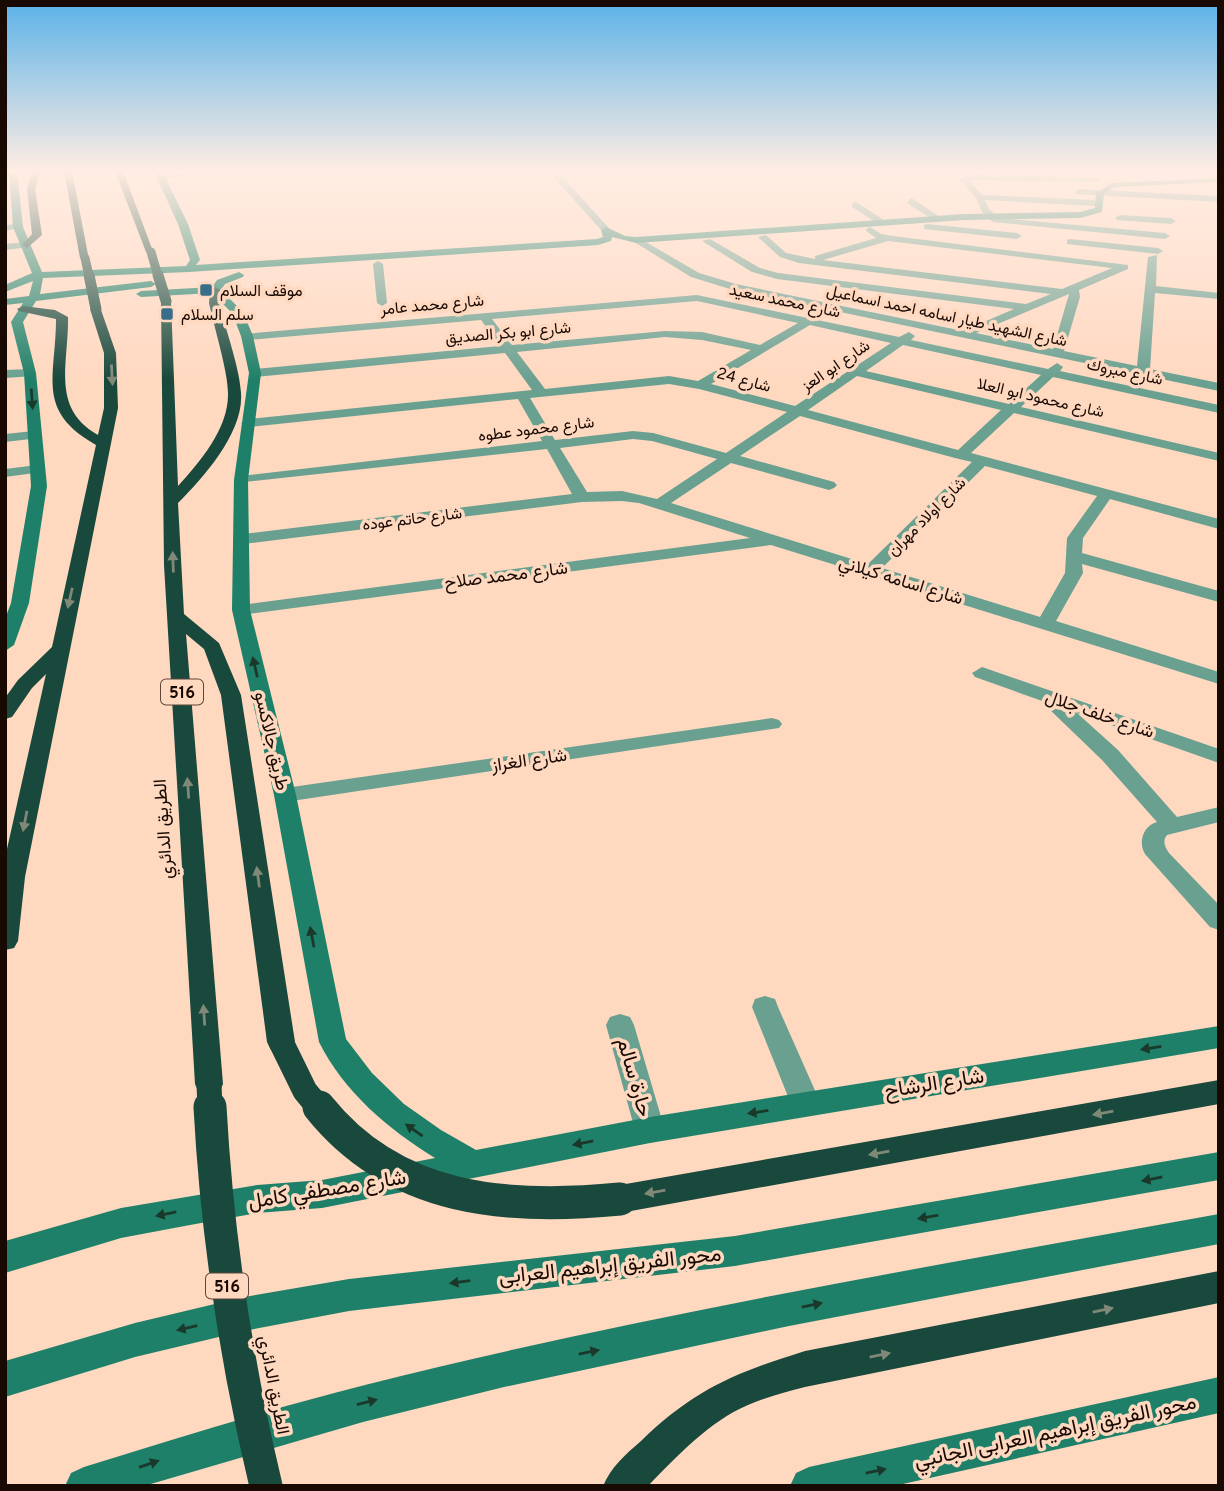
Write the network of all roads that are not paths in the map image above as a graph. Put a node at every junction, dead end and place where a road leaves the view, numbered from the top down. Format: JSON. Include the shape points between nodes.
{"nodes":[{"id":1,"x":23,"y":241,"type":"edge"},
{"id":2,"x":31,"y":241,"type":"edge"},
{"id":3,"x":82,"y":241,"type":"edge"},
{"id":4,"x":146,"y":241,"type":"edge"},
{"id":5,"x":187,"y":241,"type":"edge"},
{"id":6,"x":604,"y":241,"type":"edge"},
{"id":7,"x":633,"y":241,"type":"edge"},
{"id":8,"x":658,"y":241,"type":"edge"},
{"id":9,"x":707,"y":241,"type":"junction"},
{"id":10,"x":713,"y":241,"type":"edge"},
{"id":11,"x":767,"y":241,"type":"edge"},
{"id":12,"x":881,"y":241,"type":"edge"},
{"id":13,"x":902,"y":241,"type":"edge"},
{"id":14,"x":1059,"y":241,"type":"edge"},
{"id":15,"x":1163,"y":241,"type":"edge"},
{"id":16,"x":640,"y":242,"type":"junction"},
{"id":17,"x":27,"y":245,"type":"junction"},
{"id":18,"x":538,"y":246,"type":"junction"},
{"id":19,"x":5,"y":247,"type":"edge"},
{"id":20,"x":961,"y":247,"type":"junction"},
{"id":21,"x":1032,"y":254,"type":"junction"},
{"id":22,"x":1156,"y":254,"type":"junction"},
{"id":23,"x":508,"y":255,"type":"junction"},
{"id":24,"x":939,"y":255,"type":"dead end"},
{"id":25,"x":808,"y":261,"type":"junction"},
{"id":26,"x":917,"y":263,"type":"dead end"},
{"id":27,"x":1131,"y":263,"type":"junction"},
{"id":28,"x":377,"y":264,"type":"junction"},
{"id":29,"x":1007,"y":264,"type":"dead end"},
{"id":30,"x":189,"y":269,"type":"junction"},
{"id":31,"x":994,"y":269,"type":"dead end"},
{"id":32,"x":894,"y":271,"type":"junction"},
{"id":33,"x":35,"y":275,"type":"junction"},
{"id":34,"x":239,"y":275,"type":"junction"},
{"id":35,"x":969,"y":280,"type":"junction"},
{"id":36,"x":5,"y":289,"type":"edge"},
{"id":37,"x":1073,"y":289,"type":"junction"},
{"id":38,"x":1150,"y":289,"type":"junction"},
{"id":39,"x":215,"y":290,"type":"junction"},
{"id":40,"x":1060,"y":292,"type":"junction"},
{"id":41,"x":942,"y":296,"type":"junction"},
{"id":42,"x":1219,"y":296,"type":"edge"},
{"id":43,"x":5,"y":302,"type":"edge"},
{"id":44,"x":66,"y":303,"type":"junction"},
{"id":45,"x":382,"y":303,"type":"dead end"},
{"id":46,"x":620,"y":304,"type":"junction"},
{"id":47,"x":27,"y":305,"type":"junction"},
{"id":48,"x":1023,"y":307,"type":"junction"},
{"id":49,"x":56,"y":313,"type":"junction"},
{"id":50,"x":914,"y":314,"type":"junction"},
{"id":51,"x":628,"y":315,"type":"dead end"},
{"id":52,"x":484,"y":316,"type":"junction"},
{"id":53,"x":809,"y":321,"type":"junction"},
{"id":54,"x":927,"y":324,"type":"junction"},
{"id":55,"x":637,"y":325,"type":"dead end"},
{"id":56,"x":965,"y":334,"type":"junction"},
{"id":57,"x":247,"y":336,"type":"junction"},
{"id":58,"x":646,"y":336,"type":"junction"},
{"id":59,"x":902,"y":341,"type":"junction"},
{"id":60,"x":505,"y":348,"type":"junction"},
{"id":61,"x":762,"y":349,"type":"junction"},
{"id":62,"x":1063,"y":356,"type":"junction"},
{"id":63,"x":855,"y":372,"type":"junction"},
{"id":64,"x":30,"y":373,"type":"junction"},
{"id":65,"x":255,"y":373,"type":"junction"},
{"id":66,"x":1050,"y":373,"type":"junction"},
{"id":67,"x":1143,"y":373,"type":"junction"},
{"id":68,"x":5,"y":374,"type":"edge"},
{"id":69,"x":700,"y":385,"type":"junction"},
{"id":70,"x":1219,"y":387,"type":"edge"},
{"id":71,"x":541,"y":393,"type":"junction"},
{"id":72,"x":522,"y":395,"type":"junction"},
{"id":73,"x":1010,"y":408,"type":"junction"},
{"id":74,"x":1219,"y":409,"type":"edge"},
{"id":75,"x":796,"y":411,"type":"junction"},
{"id":76,"x":248,"y":423,"type":"junction"},
{"id":77,"x":34,"y":435,"type":"junction"},
{"id":78,"x":5,"y":438,"type":"edge"},
{"id":79,"x":104,"y":444,"type":"junction"},
{"id":80,"x":552,"y":444,"type":"junction"},
{"id":81,"x":960,"y":455,"type":"junction"},
{"id":82,"x":727,"y":457,"type":"junction"},
{"id":83,"x":1219,"y":457,"type":"edge"},
{"id":84,"x":981,"y":461,"type":"junction"},
{"id":85,"x":37,"y":469,"type":"junction"},
{"id":86,"x":5,"y":473,"type":"edge"},
{"id":87,"x":241,"y":480,"type":"junction"},
{"id":88,"x":829,"y":485,"type":"dead end"},
{"id":89,"x":1106,"y":494,"type":"junction"},
{"id":90,"x":582,"y":497,"type":"junction"},
{"id":91,"x":172,"y":501,"type":"junction"},
{"id":92,"x":658,"y":505,"type":"junction"},
{"id":93,"x":1219,"y":524,"type":"edge"},
{"id":94,"x":243,"y":539,"type":"junction"},
{"id":95,"x":772,"y":541,"type":"junction"},
{"id":96,"x":1074,"y":556,"type":"junction"},
{"id":97,"x":870,"y":570,"type":"junction"},
{"id":98,"x":1219,"y":597,"type":"edge"},
{"id":99,"x":12,"y":604,"type":"edge"},
{"id":100,"x":241,"y":610,"type":"junction"},
{"id":101,"x":176,"y":617,"type":"junction"},
{"id":102,"x":1045,"y":624,"type":"junction"},
{"id":103,"x":5,"y":645,"type":"edge"},
{"id":104,"x":59,"y":650,"type":"junction"},
{"id":105,"x":982,"y":673,"type":"dead end"},
{"id":106,"x":1219,"y":678,"type":"edge"},
{"id":107,"x":1042,"y":694,"type":"junction"},
{"id":108,"x":5,"y":713,"type":"edge"},
{"id":109,"x":772,"y":724,"type":"dead end"},
{"id":110,"x":1219,"y":756,"type":"edge"},
{"id":111,"x":285,"y":795,"type":"junction"},
{"id":112,"x":1219,"y":814,"type":"edge"},
{"id":113,"x":1172,"y":825,"type":"junction"},
{"id":114,"x":1219,"y":921,"type":"edge"},
{"id":115,"x":5,"y":940,"type":"edge"},
{"id":116,"x":765,"y":1007,"type":"dead end"},
{"id":117,"x":620,"y":1025,"type":"dead end"},
{"id":118,"x":1219,"y":1037,"type":"edge"},
{"id":119,"x":1219,"y":1092,"type":"edge"},
{"id":120,"x":806,"y":1104,"type":"junction"},
{"id":121,"x":650,"y":1130,"type":"junction"},
{"id":122,"x":473,"y":1164,"type":"junction"},
{"id":123,"x":1219,"y":1166,"type":"edge"},
{"id":124,"x":1219,"y":1229,"type":"edge"},
{"id":125,"x":5,"y":1257,"type":"edge"},
{"id":126,"x":1219,"y":1287,"type":"edge"},
{"id":127,"x":5,"y":1378,"type":"edge"},
{"id":128,"x":1219,"y":1395,"type":"edge"},
{"id":129,"x":84,"y":1486,"type":"edge"},
{"id":130,"x":266,"y":1486,"type":"edge"},
{"id":131,"x":622,"y":1486,"type":"edge"},
{"id":132,"x":809,"y":1486,"type":"edge"}],
"edges":[{"from":1,"to":17,"type":"street"},
{"from":2,"to":17,"type":"highway"},
{"from":3,"to":79,"type":"highway","one_way":true,"bridge":true,"via":[[112,370]]},
{"from":4,"to":91,"type":"highway","name":"الطريق الدائري","number":"516","bridge":true,"via":[[166,301]]},
{"from":5,"to":30,"type":"street","via":[[195,260]]},
{"from":6,"to":18,"type":"street"},
{"from":7,"to":16,"type":"street"},
{"from":8,"to":16,"type":"street"},
{"from":9,"to":10,"type":"street"},
{"from":9,"to":16,"type":"street"},
{"from":9,"to":41,"type":"street","via":[[756,270],[777,276]]},
{"from":11,"to":25,"type":"street","via":[[783,255]]},
{"from":12,"to":25,"type":"street"},
{"from":13,"to":20,"type":"street"},
{"from":14,"to":22,"type":"street"},
{"from":15,"to":22,"type":"street"},
{"from":16,"to":23,"type":"street"},
{"from":16,"to":50,"type":"street","name":"شارع الشهيد طيار اسامه احمد اسماعيل","via":[[681,268],[713,281]]},
{"from":17,"to":19,"type":"street"},
{"from":17,"to":33,"type":"street"},
{"from":18,"to":23,"type":"street"},
{"from":18,"to":30,"type":"street"},
{"from":20,"to":21,"type":"street"},
{"from":20,"to":24,"type":"street"},
{"from":21,"to":27,"type":"street"},
{"from":21,"to":29,"type":"street"},
{"from":22,"to":27,"type":"street"},
{"from":22,"to":38,"type":"street"},
{"from":23,"to":28,"type":"street"},
{"from":25,"to":32,"type":"street"},
{"from":26,"to":32,"type":"street"},
{"from":27,"to":37,"type":"street"},
{"from":28,"to":34,"type":"street"},
{"from":28,"to":45,"type":"street"},
{"from":30,"to":33,"type":"street"},
{"from":31,"to":35,"type":"street"},
{"from":32,"to":35,"type":"street"},
{"from":33,"to":36,"type":"street"},
{"from":33,"to":47,"type":"street","via":[[37,289]]},
{"from":34,"to":39,"type":"street","via":[[221,282]]},
{"from":34,"to":47,"type":"street"},
{"from":35,"to":40,"type":"street"},
{"from":37,"to":40,"type":"street"},
{"from":37,"to":62,"type":"street"},
{"from":38,"to":42,"type":"street"},
{"from":38,"to":67,"type":"street"},
{"from":39,"to":44,"type":"street","via":[[163,291]]},
{"from":39,"to":57,"type":"street","name":"طريق جالاكسو","via":[[237,312]]},
{"from":39,"to":91,"type":"highway","via":[[234,406],[216,450]]},
{"from":40,"to":48,"type":"street"},
{"from":41,"to":48,"type":"street"},
{"from":41,"to":50,"type":"street"},
{"from":43,"to":47,"type":"street"},
{"from":44,"to":47,"type":"street"},
{"from":44,"to":49,"type":"highway","via":[[55,309]]},
{"from":46,"to":51,"type":"street"},
{"from":46,"to":52,"type":"street","name":"شارع محمد عامر"},
{"from":46,"to":53,"type":"street","name":"شارع محمد سعيد","via":[[697,298]]},
{"from":47,"to":49,"type":"highway"},
{"from":47,"to":64,"type":"street","via":[[17,322]]},
{"from":48,"to":56,"type":"street"},
{"from":49,"to":79,"type":"highway","via":[[62,320],[62,411],[73,426]]},
{"from":50,"to":54,"type":"street","name":"شارع الشهيد طيار اسامه احمد اسماعيل"},
{"from":52,"to":57,"type":"street","name":"شارع محمد عامر"},
{"from":52,"to":60,"type":"street"},
{"from":53,"to":59,"type":"street","name":"شارع محمد سعيد"},
{"from":53,"to":61,"type":"street"},
{"from":54,"to":56,"type":"street","name":"شارع الشهيد طيار اسامه احمد اسماعيل"},
{"from":54,"to":59,"type":"street","name":"شارع ابو العز"},
{"from":55,"to":58,"type":"street"},
{"from":56,"to":62,"type":"street","name":"شارع الشهيد طيار اسامه احمد اسماعيل"},
{"from":57,"to":65,"type":"street","name":"طريق جالاكسو"},
{"from":58,"to":60,"type":"street","name":"شارع ابو بكر الصديق"},
{"from":58,"to":61,"type":"street","name":"شارع ابو بكر الصديق","via":[[702,336]]},
{"from":59,"to":63,"type":"street","name":"شارع ابو العز"},
{"from":59,"to":66,"type":"street","name":"شارع مبروك"},
{"from":60,"to":65,"type":"street","name":"شارع ابو بكر الصديق"},
{"from":60,"to":71,"type":"street"},
{"from":61,"to":69,"type":"street"},
{"from":62,"to":66,"type":"street"},
{"from":62,"to":67,"type":"street","name":"شارع الشهيد طيار اسامه احمد اسماعيل"},
{"from":63,"to":73,"type":"street","name":"شارع محمود ابو العلا"},
{"from":63,"to":75,"type":"street","name":"شارع ابو العز"},
{"from":64,"to":68,"type":"street"},
{"from":64,"to":77,"type":"street","one_way":true},
{"from":65,"to":76,"type":"street","name":"طريق جالاكسو"},
{"from":66,"to":73,"type":"street"},
{"from":66,"to":74,"type":"street","name":"شارع مبروك"},
{"from":67,"to":70,"type":"street","name":"شارع الشهيد طيار اسامه احمد اسماعيل"},
{"from":69,"to":71,"type":"street","name":"شارع 24","via":[[652,380]]},
{"from":69,"to":75,"type":"street","name":"شارع 24"},
{"from":71,"to":72,"type":"street","name":"شارع 24"},
{"from":72,"to":76,"type":"street","name":"شارع 24"},
{"from":72,"to":80,"type":"street"},
{"from":73,"to":81,"type":"street"},
{"from":73,"to":83,"type":"street","name":"شارع محمود ابو العلا"},
{"from":75,"to":81,"type":"street","name":"شارع 24"},
{"from":75,"to":82,"type":"street","name":"شارع ابو العز"},
{"from":76,"to":87,"type":"street","name":"طريق جالاكسو"},
{"from":77,"to":78,"type":"street"},
{"from":77,"to":85,"type":"street"},
{"from":79,"to":104,"type":"highway","one_way":true},
{"from":80,"to":82,"type":"street","name":"شارع محمود عطوه","via":[[643,435]]},
{"from":80,"to":87,"type":"street","name":"شارع محمود عطوه"},
{"from":80,"to":90,"type":"street"},
{"from":81,"to":84,"type":"street","name":"شارع 24"},
{"from":82,"to":88,"type":"street","name":"شارع محمود عطوه"},
{"from":82,"to":92,"type":"street","name":"شارع ابو العز"},
{"from":84,"to":89,"type":"street","name":"شارع 24"},
{"from":84,"to":97,"type":"street","name":"شارع اولاد مهران"},
{"from":85,"to":86,"type":"street"},
{"from":85,"to":99,"type":"street","via":[[40,486]]},
{"from":87,"to":94,"type":"street","name":"طريق جالاكسو"},
{"from":89,"to":93,"type":"street","name":"شارع 24"},
{"from":89,"to":96,"type":"street","via":[[1075,538]]},
{"from":90,"to":92,"type":"street","name":"شارع اسامه كيلاني","via":[[622,496]]},
{"from":90,"to":94,"type":"street","name":"شارع حاتم عوده"},
{"from":101,"to":91,"type":"highway","name":"الطريق الدائري","number":"516","one_way":true},
{"from":92,"to":95,"type":"street","name":"شارع اسامه كيلاني"},
{"from":94,"to":100,"type":"street","name":"طريق جالاكسو"},
{"from":95,"to":97,"type":"street","name":"شارع اسامه كيلاني"},
{"from":95,"to":100,"type":"street","name":"شارع محمد صلاح"},
{"from":96,"to":98,"type":"street"},
{"from":96,"to":102,"type":"street","via":[[1072,580]]},
{"from":97,"to":102,"type":"street","name":"شارع اسامه كيلاني"},
{"from":99,"to":103,"type":"street"},
{"from":111,"to":100,"type":"street","name":"طريق جالاكسو","one_way":true},
{"from":119,"to":101,"type":"highway","one_way":true,"bridge":true,"via":[[620,1199],[550,1206],[514,1204],[446,1192],[411,1178],[368,1155],[325,1119],[291,1069],[281,1042],[232,695],[212,647]]},
{"from":130,"to":101,"type":"highway","name":"الطريق الدائري","number":"516","one_way":true,"bridge":true,"via":[[220,1244]]},
{"from":102,"to":106,"type":"street","name":"شارع اسامه كيلاني"},
{"from":104,"to":108,"type":"highway","via":[[25,684]]},
{"from":104,"to":115,"type":"highway","one_way":true,"via":[[13,877]]},
{"from":105,"to":107,"type":"street","name":"شارع خلف جلال"},
{"from":107,"to":110,"type":"street","name":"شارع خلف جلال"},
{"from":107,"to":113,"type":"street","via":[[1089,733]]},
{"from":109,"to":111,"type":"street","name":"شارع الغراز"},
{"from":122,"to":111,"type":"street","name":"طريق جالاكسو","one_way":true,"via":[[400,1120],[365,1087],[332,1042]]},
{"from":112,"to":113,"type":"street"},
{"from":113,"to":114,"type":"street","via":[[1159,829],[1153,848]]},
{"from":116,"to":120,"type":"street"},
{"from":117,"to":121,"type":"street","name":"حارة سالم"},
{"from":118,"to":120,"type":"street","name":"شارع الرشاح","one_way":true},
{"from":120,"to":121,"type":"street","name":"شارع الرشاح","one_way":true},
{"from":121,"to":122,"type":"street","name":"شارع مصطفي كامل","one_way":true},
{"from":122,"to":125,"type":"street","name":"شارع مصطفي كامل","one_way":true,"via":[[322,1194],[257,1199],[121,1223]]},
{"from":123,"to":127,"type":"street","name":"محور الفريق إبراهيم العرابى","one_way":true,"via":[[735,1251],[336,1298],[244,1314]]},
{"from":129,"to":124,"type":"street","one_way":true,"via":[[299,1419],[427,1387],[758,1316]]},
{"from":131,"to":126,"type":"highway","one_way":true,"via":[[657,1450],[720,1400],[762,1382],[805,1369]]},
{"from":132,"to":128,"type":"street","name":"محور الفريق إبراهيم العرابى الجانبي","one_way":true}]}
